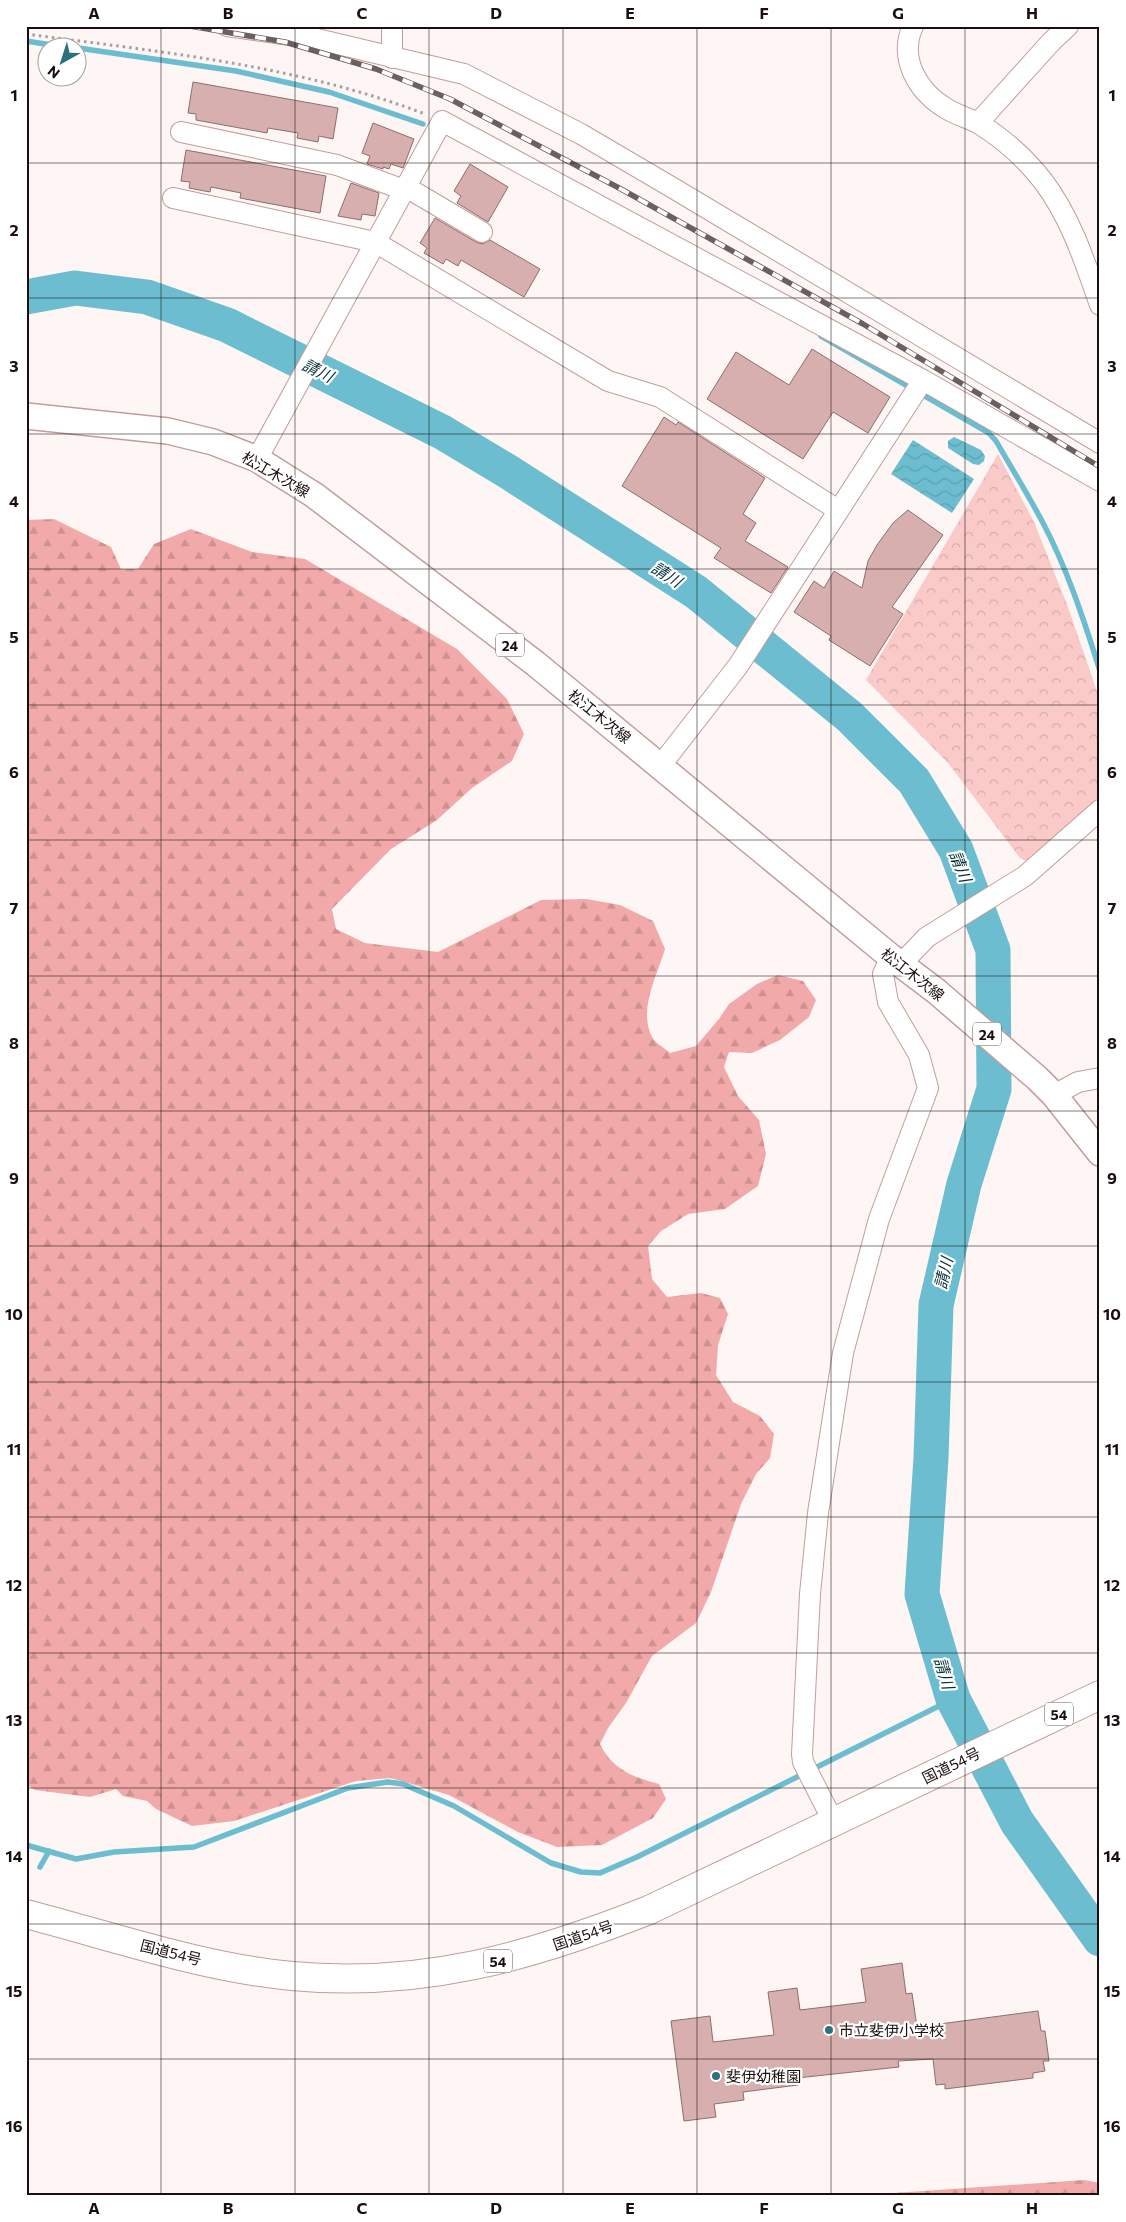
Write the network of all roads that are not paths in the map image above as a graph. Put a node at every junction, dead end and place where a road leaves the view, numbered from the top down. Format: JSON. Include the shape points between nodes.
{"nodes":[{"id":1,"x":227,"y":26,"type":"edge"},
{"id":2,"x":392,"y":26,"type":"edge"},
{"id":3,"x":913,"y":26,"type":"edge"},
{"id":4,"x":1068,"y":26,"type":"edge"},
{"id":5,"x":392,"y":58,"type":"junction"},
{"id":6,"x":978,"y":123,"type":"junction"},
{"id":7,"x":181,"y":132,"type":"dead end"},
{"id":8,"x":405,"y":188,"type":"junction"},
{"id":9,"x":173,"y":198,"type":"dead end"},
{"id":10,"x":482,"y":232,"type":"dead end"},
{"id":11,"x":375,"y":242,"type":"junction"},
{"id":12,"x":1100,"y":305,"type":"edge"},
{"id":13,"x":918,"y":388,"type":"junction"},
{"id":14,"x":26,"y":416,"type":"edge"},
{"id":15,"x":1100,"y":443,"type":"edge"},
{"id":16,"x":257,"y":459,"type":"junction"},
{"id":17,"x":1100,"y":481,"type":"edge"},
{"id":18,"x":838,"y":510,"type":"junction"},
{"id":19,"x":661,"y":765,"type":"junction"},
{"id":20,"x":1100,"y":810,"type":"edge"},
{"id":21,"x":896,"y":961,"type":"junction"},
{"id":22,"x":1100,"y":1078,"type":"edge"},
{"id":23,"x":1054,"y":1095,"type":"junction"},
{"id":24,"x":1100,"y":1153,"type":"edge"},
{"id":25,"x":1100,"y":1695,"type":"edge"},
{"id":26,"x":834,"y":1823,"type":"junction"},
{"id":27,"x":26,"y":1914,"type":"edge"}],
"edges":[{"from":1,"to":5,"type":"street","via":[[317,39]]},
{"from":2,"to":5,"type":"street"},
{"from":3,"to":6,"type":"street","via":[[908,44],[909,60],[918,84],[947,109]]},
{"from":4,"to":6,"type":"street"},
{"from":5,"to":15,"type":"street","via":[[464,74],[581,134]]},
{"from":6,"to":12,"type":"street","via":[[1023,158],[1058,203],[1080,248]]},
{"from":7,"to":8,"type":"street","via":[[337,165]]},
{"from":8,"to":10,"type":"street"},
{"from":8,"to":11,"type":"street"},
{"from":8,"to":13,"type":"street","via":[[442,120]]},
{"from":9,"to":11,"type":"street"},
{"from":11,"to":16,"type":"street"},
{"from":11,"to":18,"type":"street","via":[[608,381],[660,397]]},
{"from":13,"to":17,"type":"street"},
{"from":13,"to":18,"type":"street"},
{"from":14,"to":16,"type":"main road","name":"松江木次線","number":"24","via":[[168,431],[213,442]]},
{"from":16,"to":19,"type":"main road","name":"松江木次線","number":"24","via":[[314,495],[536,664]]},
{"from":18,"to":19,"type":"street","via":[[738,666]]},
{"from":19,"to":21,"type":"main road","name":"松江木次線","number":"24"},
{"from":20,"to":21,"type":"street","via":[[1012,886],[927,937]]},
{"from":21,"to":23,"type":"main road","name":"松江木次線","number":"24","via":[[936,991]]},
{"from":21,"to":26,"type":"street","via":[[883,974],[888,1002],[919,1055],[928,1088],[879,1219],[843,1353],[818,1513],[810,1594],[803,1762]]},
{"from":22,"to":23,"type":"street","via":[[1078,1082]]},
{"from":23,"to":24,"type":"main road","name":"松江木次線","number":"24"},
{"from":25,"to":26,"type":"highway","name":"国道54号","number":"54"},
{"from":26,"to":27,"type":"highway","name":"国道54号","number":"54","via":[[649,1910],[579,1938],[502,1960],[441,1972],[390,1977],[290,1976],[165,1951]]}]}
